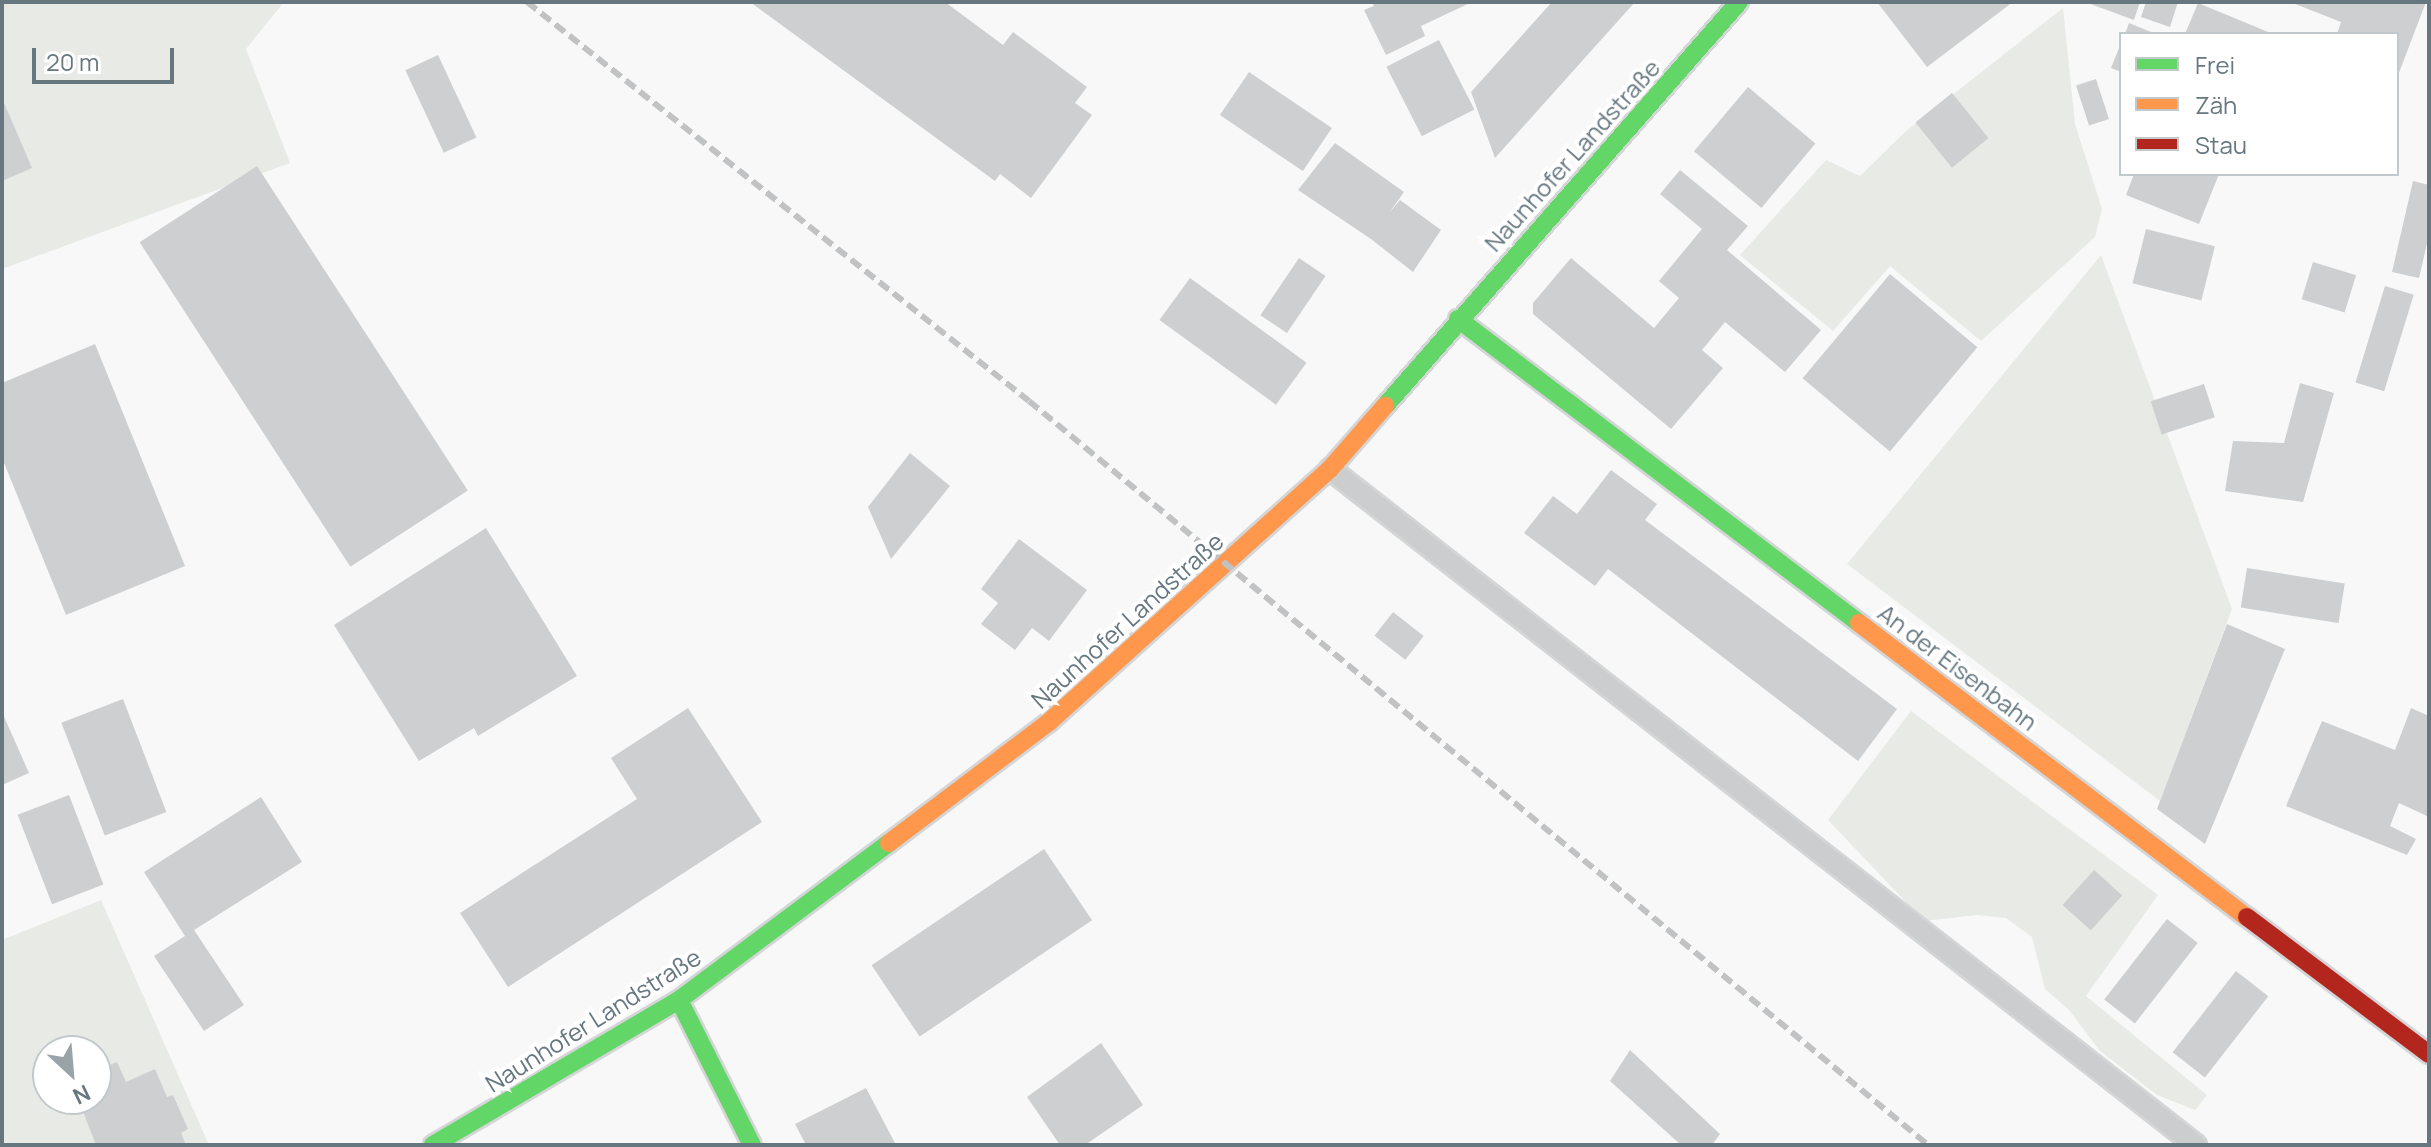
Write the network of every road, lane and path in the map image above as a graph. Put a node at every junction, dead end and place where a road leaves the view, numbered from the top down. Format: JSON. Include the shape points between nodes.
{"nodes":[{"id":1,"x":1739,"y":2,"type":"edge"},
{"id":2,"x":1458,"y":319,"type":"junction"},
{"id":3,"x":1330,"y":469,"type":"junction"},
{"id":4,"x":679,"y":1000,"type":"junction"},
{"id":5,"x":2429,"y":1054,"type":"edge"},
{"id":6,"x":433,"y":1145,"type":"edge"},
{"id":7,"x":752,"y":1145,"type":"edge"},
{"id":8,"x":2196,"y":1145,"type":"edge"}],
"edges":[{"from":1,"to":2,"type":"street","name":"Naunhofer Landstraße"},
{"from":2,"to":3,"type":"street","name":"Naunhofer Landstraße"},
{"from":2,"to":5,"type":"street","name":"An der Eisenbahn"},
{"from":3,"to":4,"type":"street","name":"Naunhofer Landstraße","via":[[1049,722]]},
{"from":3,"to":8,"type":"lane"},
{"from":4,"to":6,"type":"street","name":"Naunhofer Landstraße"},
{"from":4,"to":7,"type":"street"}]}
